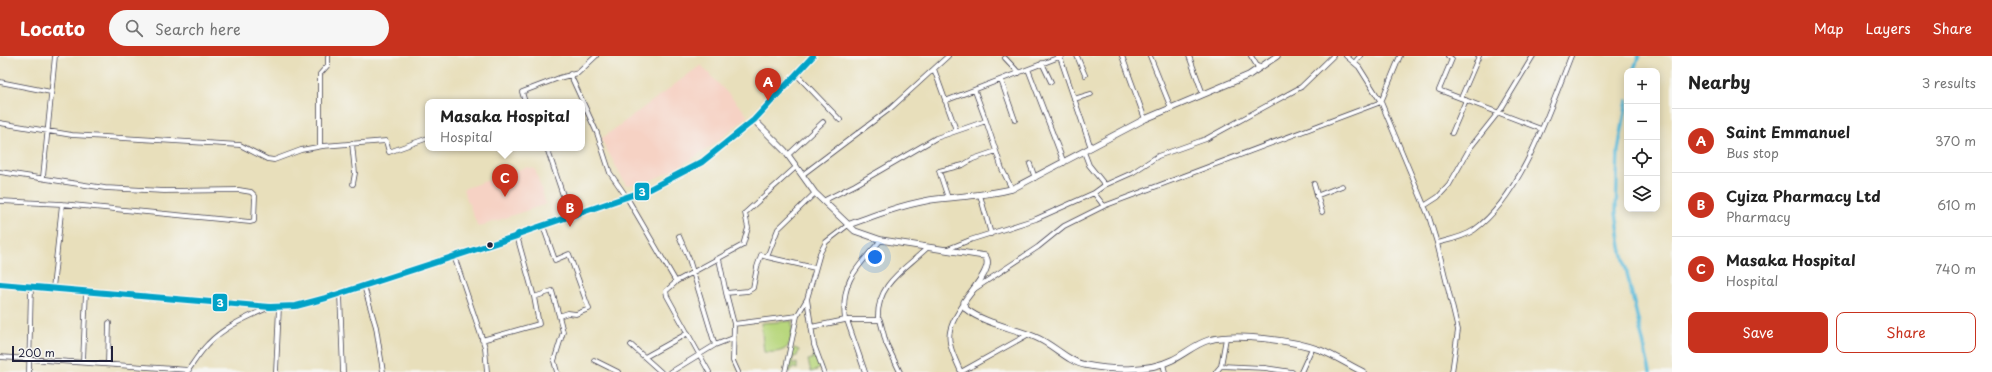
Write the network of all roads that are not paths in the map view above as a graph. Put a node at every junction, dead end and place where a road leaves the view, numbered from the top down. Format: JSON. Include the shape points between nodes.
{"nodes":[{"id":1,"x":55,"y":56,"type":"edge"},
{"id":2,"x":328,"y":56,"type":"edge"},
{"id":3,"x":596,"y":56,"type":"edge"},
{"id":4,"x":812,"y":56,"type":"edge"},
{"id":5,"x":948,"y":56,"type":"edge"},
{"id":6,"x":1077,"y":56,"type":"edge"},
{"id":7,"x":1122,"y":56,"type":"edge"},
{"id":8,"x":1150,"y":56,"type":"edge"},
{"id":9,"x":1189,"y":56,"type":"edge"},
{"id":10,"x":1251,"y":56,"type":"edge"},
{"id":11,"x":1333,"y":56,"type":"edge"},
{"id":12,"x":1346,"y":56,"type":"edge"},
{"id":13,"x":1360,"y":56,"type":"edge"},
{"id":14,"x":1400,"y":56,"type":"edge"},
{"id":15,"x":1448,"y":56,"type":"edge"},
{"id":16,"x":1480,"y":56,"type":"edge"},
{"id":17,"x":1533,"y":56,"type":"edge"},
{"id":18,"x":1571,"y":56,"type":"edge"},
{"id":19,"x":1061,"y":57,"type":"edge"},
{"id":20,"x":1274,"y":57,"type":"edge"},
{"id":21,"x":1453,"y":57,"type":"edge"},
{"id":22,"x":1005,"y":58,"type":"dead end"},
{"id":23,"x":1355,"y":62,"type":"junction"},
{"id":24,"x":1042,"y":63,"type":"junction"},
{"id":25,"x":934,"y":69,"type":"junction"},
{"id":26,"x":1028,"y":69,"type":"junction"},
{"id":27,"x":1259,"y":69,"type":"junction"},
{"id":28,"x":1019,"y":73,"type":"junction"},
{"id":29,"x":570,"y":74,"type":"junction"},
{"id":30,"x":796,"y":74,"type":"junction"},
{"id":31,"x":1085,"y":75,"type":"dead end"},
{"id":32,"x":1001,"y":80,"type":"junction"},
{"id":33,"x":0,"y":82,"type":"edge"},
{"id":34,"x":1050,"y":82,"type":"dead end"},
{"id":35,"x":975,"y":91,"type":"junction"},
{"id":36,"x":51,"y":92,"type":"junction"},
{"id":37,"x":1091,"y":94,"type":"dead end"},
{"id":38,"x":1203,"y":94,"type":"junction"},
{"id":39,"x":1461,"y":98,"type":"junction"},
{"id":40,"x":524,"y":99,"type":"edge"},
{"id":41,"x":581,"y":99,"type":"edge"},
{"id":42,"x":1074,"y":99,"type":"junction"},
{"id":43,"x":1466,"y":100,"type":"junction"},
{"id":44,"x":945,"y":101,"type":"junction"},
{"id":45,"x":1381,"y":102,"type":"junction"},
{"id":46,"x":585,"y":107,"type":"edge"},
{"id":47,"x":1171,"y":108,"type":"junction"},
{"id":48,"x":1498,"y":113,"type":"junction"},
{"id":49,"x":1145,"y":119,"type":"junction"},
{"id":50,"x":754,"y":120,"type":"junction"},
{"id":51,"x":840,"y":120,"type":"dead end"},
{"id":52,"x":1015,"y":120,"type":"dead end"},
{"id":53,"x":986,"y":121,"type":"junction"},
{"id":54,"x":823,"y":122,"type":"dead end"},
{"id":55,"x":0,"y":123,"type":"edge"},
{"id":56,"x":1541,"y":129,"type":"junction"},
{"id":57,"x":956,"y":130,"type":"junction"},
{"id":58,"x":48,"y":131,"type":"junction"},
{"id":59,"x":1452,"y":132,"type":"dead end"},
{"id":60,"x":425,"y":139,"type":"edge"},
{"id":61,"x":352,"y":143,"type":"junction"},
{"id":62,"x":320,"y":146,"type":"junction"},
{"id":63,"x":1091,"y":148,"type":"junction"},
{"id":64,"x":548,"y":151,"type":"edge"},
{"id":65,"x":996,"y":151,"type":"junction"},
{"id":66,"x":1084,"y":152,"type":"junction"},
{"id":67,"x":788,"y":155,"type":"junction"},
{"id":68,"x":1064,"y":163,"type":"junction"},
{"id":69,"x":1030,"y":164,"type":"dead end"},
{"id":70,"x":796,"y":167,"type":"junction"},
{"id":71,"x":0,"y":172,"type":"edge"},
{"id":72,"x":802,"y":175,"type":"junction"},
{"id":73,"x":43,"y":178,"type":"junction"},
{"id":74,"x":1035,"y":178,"type":"junction"},
{"id":75,"x":353,"y":184,"type":"dead end"},
{"id":76,"x":1314,"y":184,"type":"dead end"},
{"id":77,"x":1105,"y":185,"type":"junction"},
{"id":78,"x":1342,"y":186,"type":"dead end"},
{"id":79,"x":1012,"y":190,"type":"junction"},
{"id":80,"x":815,"y":193,"type":"junction"},
{"id":81,"x":1094,"y":193,"type":"junction"},
{"id":82,"x":980,"y":195,"type":"junction"},
{"id":83,"x":626,"y":196,"type":"junction"},
{"id":84,"x":1316,"y":196,"type":"junction"},
{"id":85,"x":948,"y":198,"type":"junction"},
{"id":86,"x":0,"y":201,"type":"edge"},
{"id":87,"x":823,"y":201,"type":"junction"},
{"id":88,"x":62,"y":204,"type":"junction"},
{"id":89,"x":1104,"y":206,"type":"junction"},
{"id":90,"x":1424,"y":206,"type":"junction"},
{"id":91,"x":1322,"y":212,"type":"dead end"},
{"id":92,"x":570,"y":216,"type":"junction"},
{"id":93,"x":543,"y":226,"type":"junction"},
{"id":94,"x":848,"y":226,"type":"junction"},
{"id":95,"x":991,"y":234,"type":"junction"},
{"id":96,"x":517,"y":236,"type":"junction"},
{"id":97,"x":679,"y":236,"type":"dead end"},
{"id":98,"x":881,"y":240,"type":"junction"},
{"id":99,"x":1437,"y":243,"type":"junction"},
{"id":100,"x":927,"y":248,"type":"junction"},
{"id":101,"x":943,"y":251,"type":"junction"},
{"id":102,"x":454,"y":256,"type":"junction"},
{"id":103,"x":767,"y":257,"type":"junction"},
{"id":104,"x":719,"y":259,"type":"junction"},
{"id":105,"x":815,"y":268,"type":"junction"},
{"id":106,"x":693,"y":272,"type":"junction"},
{"id":107,"x":675,"y":282,"type":"junction"},
{"id":108,"x":0,"y":284,"type":"edge"},
{"id":109,"x":32,"y":286,"type":"junction"},
{"id":110,"x":364,"y":286,"type":"junction"},
{"id":111,"x":53,"y":288,"type":"junction"},
{"id":112,"x":973,"y":290,"type":"junction"},
{"id":113,"x":86,"y":291,"type":"junction"},
{"id":114,"x":726,"y":293,"type":"junction"},
{"id":115,"x":340,"y":294,"type":"junction"},
{"id":116,"x":534,"y":297,"type":"junction"},
{"id":117,"x":806,"y":299,"type":"junction"},
{"id":118,"x":964,"y":304,"type":"junction"},
{"id":119,"x":270,"y":307,"type":"junction"},
{"id":120,"x":279,"y":307,"type":"junction"},
{"id":121,"x":560,"y":316,"type":"junction"},
{"id":122,"x":797,"y":316,"type":"junction"},
{"id":123,"x":846,"y":320,"type":"junction"},
{"id":124,"x":878,"y":320,"type":"junction"},
{"id":125,"x":109,"y":323,"type":"dead end"},
{"id":126,"x":734,"y":324,"type":"junction"},
{"id":127,"x":811,"y":327,"type":"junction"},
{"id":128,"x":688,"y":333,"type":"junction"},
{"id":129,"x":1029,"y":334,"type":"junction"},
{"id":130,"x":733,"y":338,"type":"junction"},
{"id":131,"x":1226,"y":338,"type":"junction"},
{"id":132,"x":482,"y":340,"type":"junction"},
{"id":133,"x":715,"y":344,"type":"junction"},
{"id":134,"x":631,"y":345,"type":"dead end"},
{"id":135,"x":1312,"y":348,"type":"junction"},
{"id":136,"x":698,"y":355,"type":"junction"},
{"id":137,"x":0,"y":357,"type":"edge"},
{"id":138,"x":645,"y":357,"type":"junction"},
{"id":139,"x":30,"y":360,"type":"junction"},
{"id":140,"x":594,"y":360,"type":"dead end"},
{"id":141,"x":83,"y":361,"type":"junction"},
{"id":142,"x":108,"y":363,"type":"junction"},
{"id":143,"x":1163,"y":364,"type":"junction"},
{"id":144,"x":1221,"y":366,"type":"junction"},
{"id":145,"x":677,"y":367,"type":"junction"},
{"id":146,"x":1140,"y":370,"type":"edge"},
{"id":147,"x":188,"y":371,"type":"edge"},
{"id":148,"x":29,"y":372,"type":"edge"},
{"id":149,"x":276,"y":372,"type":"edge"},
{"id":150,"x":343,"y":372,"type":"edge"},
{"id":151,"x":383,"y":372,"type":"edge"},
{"id":152,"x":487,"y":372,"type":"edge"},
{"id":153,"x":557,"y":372,"type":"edge"},
{"id":154,"x":618,"y":372,"type":"edge"},
{"id":155,"x":661,"y":372,"type":"edge"},
{"id":156,"x":671,"y":372,"type":"edge"},
{"id":157,"x":680,"y":372,"type":"edge"},
{"id":158,"x":709,"y":372,"type":"edge"},
{"id":159,"x":738,"y":372,"type":"edge"},
{"id":160,"x":785,"y":372,"type":"edge"},
{"id":161,"x":824,"y":372,"type":"edge"},
{"id":162,"x":865,"y":372,"type":"edge"},
{"id":163,"x":900,"y":372,"type":"edge"},
{"id":164,"x":961,"y":372,"type":"edge"},
{"id":165,"x":1165,"y":372,"type":"edge"},
{"id":166,"x":1216,"y":372,"type":"edge"},
{"id":167,"x":1292,"y":372,"type":"edge"},
{"id":168,"x":1301,"y":372,"type":"edge"},
{"id":169,"x":1363,"y":372,"type":"edge"},
{"id":170,"x":1452,"y":372,"type":"edge"}],
"edges":[{"from":1,"to":36,"type":"street"},
{"from":2,"to":62,"type":"street","via":[[327,66],[320,74]]},
{"from":3,"to":29,"type":"street","via":[[583,70]]},
{"from":4,"to":30,"type":"street"},
{"from":5,"to":25,"type":"street"},
{"from":6,"to":31,"type":"street"},
{"from":7,"to":49,"type":"street"},
{"from":8,"to":47,"type":"street"},
{"from":9,"to":38,"type":"street"},
{"from":10,"to":27,"type":"street"},
{"from":11,"to":77,"type":"street","via":[[1307,82],[1288,95],[1206,139],[1158,156],[1132,173]]},
{"from":12,"to":23,"type":"street"},
{"from":13,"to":23,"type":"street"},
{"from":14,"to":45,"type":"street"},
{"from":15,"to":21,"type":"street"},
{"from":16,"to":39,"type":"street"},
{"from":17,"to":48,"type":"street"},
{"from":18,"to":56,"type":"street"},
{"from":19,"to":24,"type":"street"},
{"from":19,"to":42,"type":"street"},
{"from":20,"to":27,"type":"main road"},
{"from":21,"to":39,"type":"street","via":[[1439,90]]},
{"from":22,"to":28,"type":"street"},
{"from":23,"to":45,"type":"street"},
{"from":24,"to":26,"type":"street"},
{"from":24,"to":34,"type":"street"},
{"from":25,"to":44,"type":"street"},
{"from":25,"to":72,"type":"street","via":[[891,108]]},
{"from":26,"to":28,"type":"street"},
{"from":26,"to":68,"type":"street"},
{"from":27,"to":38,"type":"main road"},
{"from":28,"to":32,"type":"street"},
{"from":29,"to":40,"type":"street","via":[[522,92]]},
{"from":29,"to":41,"type":"street"},
{"from":30,"to":50,"type":"street"},
{"from":30,"to":51,"type":"street"},
{"from":32,"to":35,"type":"street"},
{"from":32,"to":52,"type":"street"},
{"from":33,"to":36,"type":"street"},
{"from":35,"to":44,"type":"street"},
{"from":35,"to":53,"type":"street"},
{"from":36,"to":58,"type":"street"},
{"from":37,"to":42,"type":"street"},
{"from":38,"to":47,"type":"main road"},
{"from":39,"to":43,"type":"street"},
{"from":42,"to":63,"type":"street"},
{"from":43,"to":48,"type":"street"},
{"from":43,"to":59,"type":"street"},
{"from":44,"to":57,"type":"street"},
{"from":45,"to":89,"type":"street"},
{"from":45,"to":90,"type":"street"},
{"from":46,"to":83,"type":"street","via":[[610,174]]},
{"from":47,"to":49,"type":"main road"},
{"from":48,"to":56,"type":"street"},
{"from":48,"to":90,"type":"street","via":[[1470,148],[1446,188]]},
{"from":49,"to":63,"type":"main road"},
{"from":50,"to":67,"type":"main road"},
{"from":50,"to":83,"type":"street","via":[[702,162],[664,183]]},
{"from":53,"to":57,"type":"street"},
{"from":53,"to":65,"type":"street"},
{"from":54,"to":67,"type":"street"},
{"from":55,"to":58,"type":"street"},
{"from":56,"to":99,"type":"street","via":[[1527,163],[1498,206],[1472,231]]},
{"from":57,"to":87,"type":"street","via":[[924,144]]},
{"from":58,"to":62,"type":"street","via":[[160,141],[240,144],[266,159],[274,160]]},
{"from":58,"to":73,"type":"street"},
{"from":60,"to":61,"type":"street","via":[[389,152],[386,141]]},
{"from":61,"to":62,"type":"street"},
{"from":61,"to":75,"type":"street","via":[[355,173]]},
{"from":63,"to":66,"type":"main road"},
{"from":64,"to":92,"type":"street"},
{"from":65,"to":79,"type":"street"},
{"from":65,"to":85,"type":"street","via":[[963,165],[939,171]]},
{"from":66,"to":68,"type":"main road"},
{"from":66,"to":77,"type":"street","via":[[1089,165]]},
{"from":67,"to":70,"type":"main road"},
{"from":68,"to":74,"type":"main road"},
{"from":69,"to":74,"type":"street"},
{"from":70,"to":72,"type":"main road"},
{"from":70,"to":104,"type":"street","via":[[745,212],[748,228],[743,245]]},
{"from":71,"to":73,"type":"street"},
{"from":72,"to":80,"type":"main road"},
{"from":73,"to":88,"type":"street","via":[[105,188],[164,191],[238,190],[251,192],[255,196],[254,221],[250,222]]},
{"from":74,"to":79,"type":"main road"},
{"from":76,"to":84,"type":"street"},
{"from":77,"to":81,"type":"street"},
{"from":78,"to":84,"type":"street"},
{"from":79,"to":82,"type":"main road"},
{"from":80,"to":87,"type":"main road"},
{"from":80,"to":103,"type":"street","via":[[778,229]]},
{"from":81,"to":89,"type":"street"},
{"from":81,"to":95,"type":"street","via":[[1036,219]]},
{"from":82,"to":85,"type":"main road"},
{"from":82,"to":95,"type":"street"},
{"from":83,"to":92,"type":"street"},
{"from":83,"to":107,"type":"street"},
{"from":84,"to":91,"type":"street"},
{"from":85,"to":94,"type":"main road","via":[[895,208]]},
{"from":86,"to":88,"type":"street"},
{"from":87,"to":94,"type":"main road"},
{"from":88,"to":111,"type":"street"},
{"from":89,"to":112,"type":"street","via":[[1064,226],[1038,247]]},
{"from":90,"to":99,"type":"street"},
{"from":92,"to":93,"type":"street"},
{"from":93,"to":96,"type":"street"},
{"from":93,"to":121,"type":"street","via":[[555,260],[569,254],[589,310]]},
{"from":94,"to":98,"type":"main road","via":[[861,234]]},
{"from":94,"to":105,"type":"street","via":[[826,242]]},
{"from":95,"to":101,"type":"street"},
{"from":96,"to":102,"type":"street"},
{"from":96,"to":116,"type":"street"},
{"from":97,"to":106,"type":"street"},
{"from":98,"to":100,"type":"main road"},
{"from":98,"to":123,"type":"street","via":[[849,280],[845,296]]},
{"from":99,"to":170,"type":"street","via":[[1458,330]]},
{"from":100,"to":101,"type":"main road"},
{"from":100,"to":124,"type":"street","via":[[886,286],[878,306]]},
{"from":101,"to":112,"type":"main road","via":[[981,254],[987,258],[987,269]]},
{"from":102,"to":110,"type":"street"},
{"from":102,"to":132,"type":"street"},
{"from":103,"to":105,"type":"street"},
{"from":103,"to":114,"type":"street","via":[[761,255],[753,288],[748,291]]},
{"from":104,"to":106,"type":"street"},
{"from":104,"to":114,"type":"street"},
{"from":105,"to":117,"type":"street"},
{"from":106,"to":107,"type":"street"},
{"from":106,"to":133,"type":"street"},
{"from":107,"to":128,"type":"street","via":[[666,294]]},
{"from":108,"to":109,"type":"street"},
{"from":109,"to":111,"type":"street"},
{"from":109,"to":139,"type":"street"},
{"from":110,"to":115,"type":"street"},
{"from":110,"to":151,"type":"street","via":[[376,327]]},
{"from":111,"to":113,"type":"street"},
{"from":112,"to":118,"type":"main road"},
{"from":113,"to":119,"type":"street"},
{"from":113,"to":141,"type":"street"},
{"from":114,"to":126,"type":"street"},
{"from":115,"to":120,"type":"street","via":[[307,304]]},
{"from":115,"to":150,"type":"street"},
{"from":116,"to":121,"type":"street","via":[[552,291]]},
{"from":116,"to":132,"type":"street","via":[[539,324]]},
{"from":117,"to":122,"type":"street"},
{"from":117,"to":127,"type":"street"},
{"from":118,"to":129,"type":"main road","via":[[970,312],[979,317]]},
{"from":118,"to":164,"type":"street","via":[[952,320],[949,330],[952,351]]},
{"from":119,"to":120,"type":"street"},
{"from":119,"to":147,"type":"street","via":[[224,330],[208,344]]},
{"from":120,"to":149,"type":"street"},
{"from":121,"to":153,"type":"street","via":[[563,332],[554,361]]},
{"from":122,"to":126,"type":"street"},
{"from":122,"to":160,"type":"street"},
{"from":123,"to":124,"type":"street"},
{"from":123,"to":127,"type":"street"},
{"from":123,"to":162,"type":"street"},
{"from":124,"to":163,"type":"street"},
{"from":125,"to":142,"type":"street"},
{"from":126,"to":130,"type":"street"},
{"from":127,"to":161,"type":"street","via":[[814,345]]},
{"from":128,"to":136,"type":"street"},
{"from":128,"to":138,"type":"street"},
{"from":129,"to":146,"type":"main road","via":[[1077,363],[1102,368]]},
{"from":129,"to":164,"type":"street"},
{"from":130,"to":133,"type":"street"},
{"from":130,"to":159,"type":"street","via":[[733,361]]},
{"from":131,"to":135,"type":"main road","via":[[1255,338]]},
{"from":131,"to":143,"type":"main road","via":[[1199,343]]},
{"from":131,"to":144,"type":"street"},
{"from":132,"to":152,"type":"street"},
{"from":133,"to":136,"type":"street"},
{"from":134,"to":138,"type":"street"},
{"from":135,"to":168,"type":"street"},
{"from":135,"to":169,"type":"main road"},
{"from":136,"to":145,"type":"street"},
{"from":136,"to":158,"type":"street"},
{"from":137,"to":139,"type":"street"},
{"from":138,"to":155,"type":"street"},
{"from":139,"to":141,"type":"street"},
{"from":139,"to":148,"type":"street"},
{"from":140,"to":154,"type":"street"},
{"from":141,"to":142,"type":"street"},
{"from":142,"to":147,"type":"street"},
{"from":143,"to":146,"type":"main road"},
{"from":143,"to":165,"type":"street"},
{"from":144,"to":166,"type":"street"},
{"from":144,"to":167,"type":"street"},
{"from":145,"to":156,"type":"street"},
{"from":145,"to":157,"type":"street"}]}
